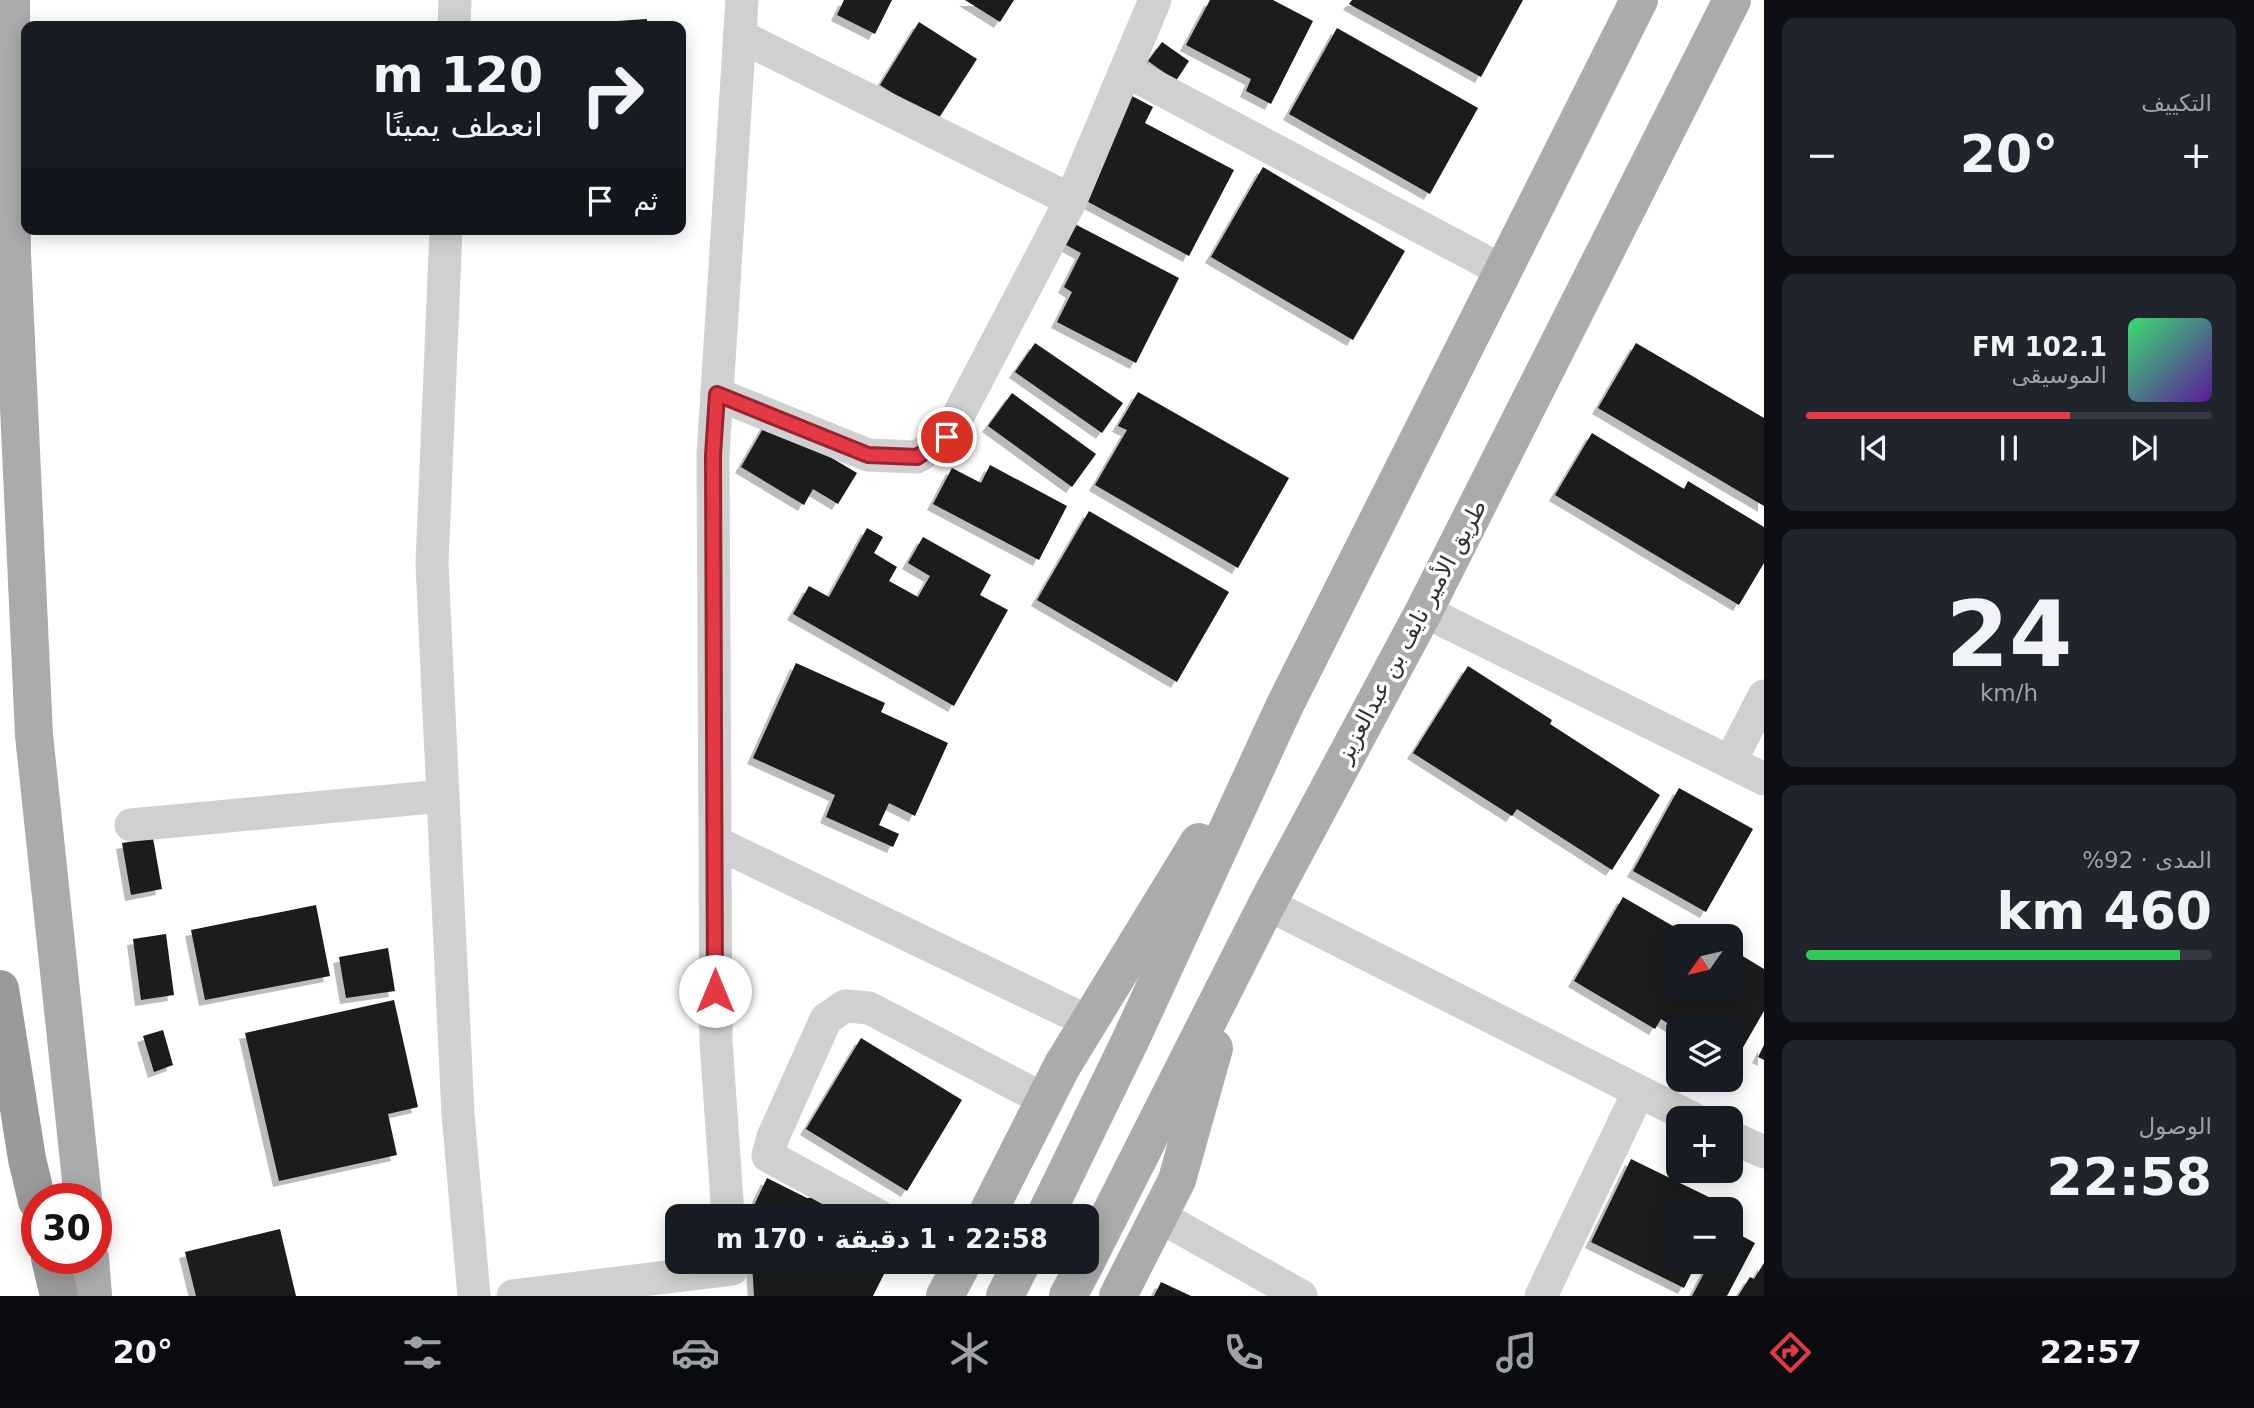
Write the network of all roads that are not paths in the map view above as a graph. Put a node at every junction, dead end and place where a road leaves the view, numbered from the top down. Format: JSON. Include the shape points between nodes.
{"nodes":[{"id":1,"x":11,"y":0,"type":"edge"},
{"id":2,"x":455,"y":0,"type":"edge"},
{"id":3,"x":742,"y":0,"type":"edge"},
{"id":4,"x":1155,"y":0,"type":"edge"},
{"id":5,"x":1639,"y":0,"type":"edge"},
{"id":6,"x":1732,"y":0,"type":"edge"},
{"id":7,"x":454,"y":21,"type":"edge"},
{"id":8,"x":740,"y":36,"type":"junction"},
{"id":9,"x":1126,"y":71,"type":"junction"},
{"id":10,"x":1072,"y":200,"type":"junction"},
{"id":11,"x":446,"y":235,"type":"edge"},
{"id":12,"x":1503,"y":271,"type":"junction"},
{"id":13,"x":717,"y":394,"type":"junction"},
{"id":14,"x":1424,"y":611,"type":"junction"},
{"id":15,"x":1764,"y":696,"type":"edge"},
{"id":16,"x":1284,"y":707,"type":"junction"},
{"id":17,"x":1730,"y":762,"type":"junction"},
{"id":18,"x":1764,"y":779,"type":"edge"},
{"id":19,"x":443,"y":796,"type":"junction"},
{"id":20,"x":131,"y":824,"type":"dead end"},
{"id":21,"x":715,"y":842,"type":"junction"},
{"id":22,"x":1266,"y":904,"type":"junction"},
{"id":23,"x":1237,"y":966,"type":"junction"},
{"id":24,"x":0,"y":989,"type":"edge"},
{"id":25,"x":1089,"y":1022,"type":"junction"},
{"id":26,"x":1638,"y":1093,"type":"junction"},
{"id":27,"x":1045,"y":1100,"type":"junction"},
{"id":28,"x":1666,"y":1106,"type":"edge"},
{"id":29,"x":1743,"y":1142,"type":"edge"},
{"id":30,"x":1764,"y":1152,"type":"edge"},
{"id":31,"x":33,"y":1183,"type":"edge"},
{"id":32,"x":81,"y":1183,"type":"edge"},
{"id":33,"x":728,"y":1204,"type":"edge"},
{"id":34,"x":857,"y":1204,"type":"edge"},
{"id":35,"x":992,"y":1204,"type":"edge"},
{"id":36,"x":1051,"y":1204,"type":"edge"},
{"id":37,"x":1159,"y":1216,"type":"junction"},
{"id":38,"x":1099,"y":1236,"type":"edge"},
{"id":39,"x":54,"y":1274,"type":"edge"},
{"id":40,"x":91,"y":1274,"type":"edge"},
{"id":41,"x":957,"y":1274,"type":"edge"},
{"id":42,"x":1016,"y":1274,"type":"edge"},
{"id":43,"x":1079,"y":1274,"type":"edge"},
{"id":44,"x":733,"y":1275,"type":"edge"},
{"id":45,"x":59,"y":1296,"type":"edge"},
{"id":46,"x":93,"y":1296,"type":"edge"},
{"id":47,"x":474,"y":1296,"type":"edge"},
{"id":48,"x":513,"y":1296,"type":"edge"},
{"id":49,"x":945,"y":1296,"type":"edge"},
{"id":50,"x":1005,"y":1296,"type":"edge"},
{"id":51,"x":1068,"y":1296,"type":"edge"},
{"id":52,"x":1118,"y":1296,"type":"edge"},
{"id":53,"x":1301,"y":1296,"type":"edge"},
{"id":54,"x":1541,"y":1296,"type":"edge"}],
"edges":[{"from":1,"to":32,"type":"main road","via":[[12,254],[34,735]]},
{"from":2,"to":7,"type":"street"},
{"from":3,"to":8,"type":"street"},
{"from":4,"to":9,"type":"street"},
{"from":5,"to":12,"type":"main road"},
{"from":6,"to":14,"type":"main road","name":"طريق الأمير نايف بن عبدالعزيز"},
{"from":8,"to":10,"type":"street"},
{"from":8,"to":13,"type":"street"},
{"from":9,"to":10,"type":"street"},
{"from":9,"to":12,"type":"street"},
{"from":10,"to":13,"type":"street","via":[[947,437],[917,457],[868,455]]},
{"from":11,"to":19,"type":"street","via":[[432,564]]},
{"from":12,"to":16,"type":"main road"},
{"from":13,"to":21,"type":"street","via":[[713,455]]},
{"from":14,"to":17,"type":"street"},
{"from":14,"to":22,"type":"main road","name":"طريق الأمير نايف بن عبدالعزيز"},
{"from":15,"to":17,"type":"street"},
{"from":16,"to":25,"type":"main road"},
{"from":16,"to":36,"type":"main road"},
{"from":17,"to":18,"type":"street"},
{"from":19,"to":20,"type":"street"},
{"from":19,"to":47,"type":"street","via":[[458,1114]]},
{"from":21,"to":25,"type":"street"},
{"from":21,"to":33,"type":"street","via":[[716,1041]]},
{"from":22,"to":23,"type":"main road","name":"طريق الأمير نايف بن عبدالعزيز"},
{"from":22,"to":26,"type":"street"},
{"from":23,"to":37,"type":"main road","via":[[1177,1180]]},
{"from":23,"to":38,"type":"main road","name":"طريق الأمير نايف بن عبدالعزيز"},
{"from":24,"to":31,"type":"highway"},
{"from":25,"to":27,"type":"main road"},
{"from":26,"to":28,"type":"street"},
{"from":26,"to":54,"type":"street"},
{"from":27,"to":34,"type":"street","via":[[869,1008],[845,1006],[826,1019],[768,1156]]},
{"from":27,"to":35,"type":"main road"},
{"from":29,"to":30,"type":"street"},
{"from":37,"to":52,"type":"main road"},
{"from":37,"to":53,"type":"street"},
{"from":39,"to":45,"type":"highway"},
{"from":40,"to":46,"type":"main road"},
{"from":41,"to":49,"type":"main road"},
{"from":42,"to":50,"type":"main road"},
{"from":43,"to":51,"type":"main road","name":"طريق الأمير نايف بن عبدالعزيز"},
{"from":44,"to":48,"type":"street"}]}
